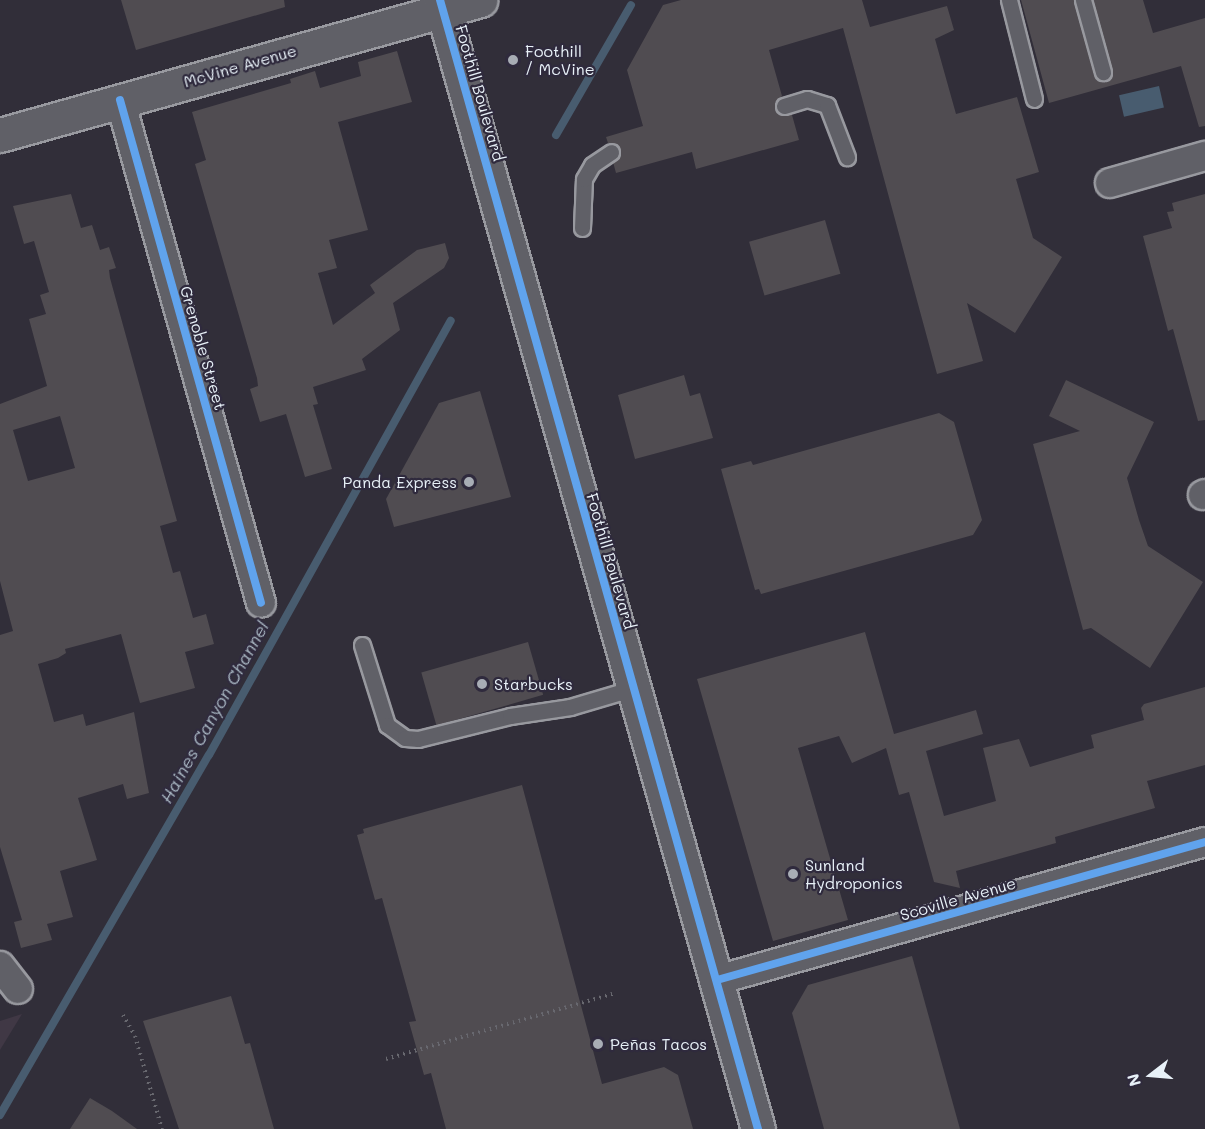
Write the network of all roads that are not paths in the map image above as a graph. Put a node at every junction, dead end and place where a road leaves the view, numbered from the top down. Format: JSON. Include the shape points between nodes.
{"nodes":[{"id":1,"x":480,"y":0,"type":"edge"},
{"id":2,"x":1009,"y":0,"type":"edge"},
{"id":3,"x":1083,"y":0,"type":"edge"},
{"id":4,"x":442,"y":5,"type":"edge"},
{"id":5,"x":1103,"y":72,"type":"dead end"},
{"id":6,"x":1034,"y":99,"type":"dead end"},
{"id":7,"x":120,"y":100,"type":"junction"},
{"id":8,"x":784,"y":106,"type":"dead end"},
{"id":9,"x":0,"y":135,"type":"edge"},
{"id":10,"x":611,"y":152,"type":"dead end"},
{"id":11,"x":1205,"y":156,"type":"edge"},
{"id":12,"x":847,"y":157,"type":"dead end"},
{"id":13,"x":1110,"y":183,"type":"dead end"},
{"id":14,"x":582,"y":228,"type":"dead end"},
{"id":15,"x":261,"y":603,"type":"dead end"},
{"id":16,"x":362,"y":645,"type":"dead end"},
{"id":17,"x":633,"y":688,"type":"junction"},
{"id":18,"x":1205,"y":842,"type":"edge"},
{"id":19,"x":0,"y":966,"type":"edge"},
{"id":20,"x":717,"y":980,"type":"junction"},
{"id":21,"x":18,"y":989,"type":"dead end"},
{"id":22,"x":758,"y":1129,"type":"edge"}],
"edges":[{"from":1,"to":4,"type":"main road","name":"McVine Avenue"},
{"from":2,"to":6,"type":"lane"},
{"from":3,"to":5,"type":"lane"},
{"from":4,"to":7,"type":"main road","name":"McVine Avenue"},
{"from":4,"to":17,"type":"main road","name":"Foothill Boulevard"},
{"from":7,"to":9,"type":"main road","name":"McVine Avenue"},
{"from":7,"to":15,"type":"street","name":"Grenoble Street"},
{"from":8,"to":12,"type":"lane","via":[[807,99],[827,105],[838,125]]},
{"from":10,"to":14,"type":"lane","via":[[592,165],[584,179]]},
{"from":11,"to":13,"type":"street"},
{"from":16,"to":17,"type":"lane","via":[[387,725],[405,738],[418,739],[510,716],[570,707]]},
{"from":17,"to":20,"type":"main road","name":"Foothill Boulevard"},
{"from":18,"to":20,"type":"street","name":"Scoville Avenue"},
{"from":19,"to":21,"type":"street"},
{"from":20,"to":22,"type":"main road","name":"Foothill Boulevard"}]}
